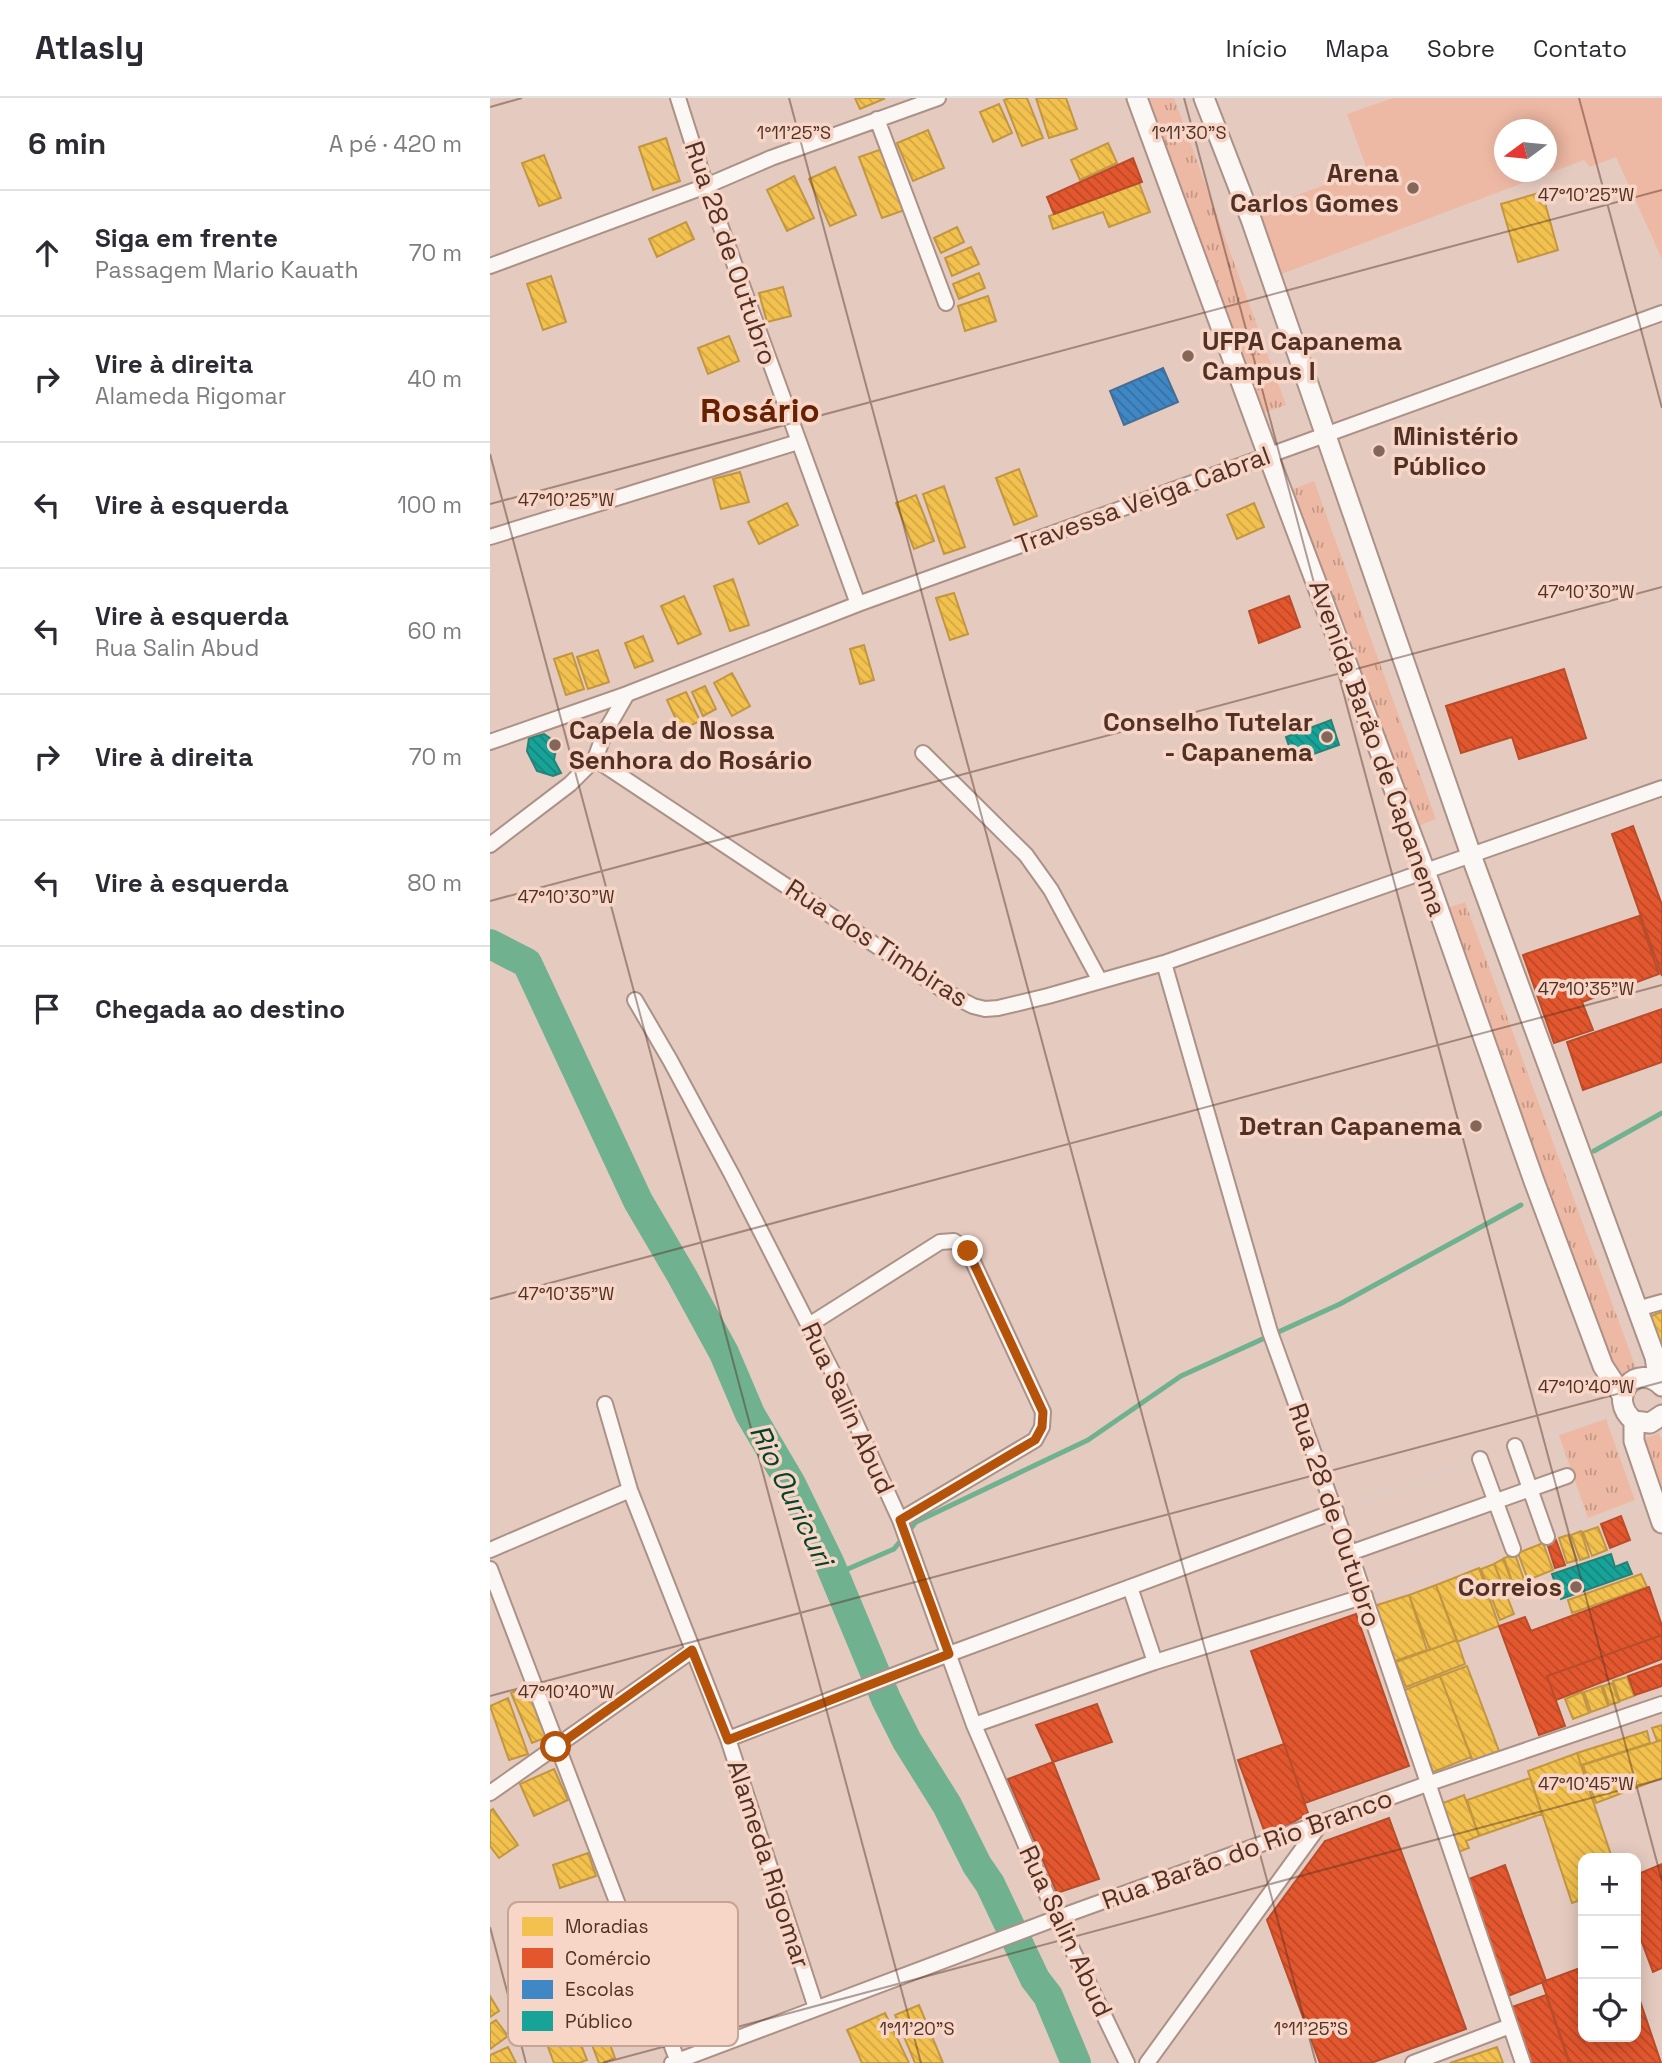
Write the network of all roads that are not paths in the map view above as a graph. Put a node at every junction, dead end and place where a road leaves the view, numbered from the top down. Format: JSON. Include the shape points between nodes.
{"nodes":[{"id":1,"x":678,"y":98,"type":"edge"},
{"id":2,"x":938,"y":98,"type":"edge"},
{"id":3,"x":1138,"y":98,"type":"edge"},
{"id":4,"x":1204,"y":98,"type":"edge"},
{"id":5,"x":877,"y":119,"type":"junction"},
{"id":6,"x":706,"y":186,"type":"junction"},
{"id":7,"x":490,"y":266,"type":"edge"},
{"id":8,"x":946,"y":303,"type":"dead end"},
{"id":9,"x":1662,"y":313,"type":"edge"},
{"id":10,"x":1326,"y":434,"type":"junction"},
{"id":11,"x":798,"y":442,"type":"junction"},
{"id":12,"x":1268,"y":455,"type":"junction"},
{"id":13,"x":490,"y":537,"type":"edge"},
{"id":14,"x":858,"y":604,"type":"junction"},
{"id":15,"x":626,"y":694,"type":"junction"},
{"id":16,"x":491,"y":740,"type":"edge"},
{"id":17,"x":923,"y":753,"type":"dead end"},
{"id":18,"x":595,"y":759,"type":"junction"},
{"id":19,"x":1662,"y":788,"type":"edge"},
{"id":20,"x":490,"y":845,"type":"edge"},
{"id":21,"x":1471,"y":855,"type":"junction"},
{"id":22,"x":1425,"y":871,"type":"junction"},
{"id":23,"x":1164,"y":963,"type":"junction"},
{"id":24,"x":1100,"y":981,"type":"junction"},
{"id":25,"x":635,"y":1000,"type":"dead end"},
{"id":26,"x":1662,"y":1302,"type":"edge"},
{"id":27,"x":1637,"y":1309,"type":"junction"},
{"id":28,"x":809,"y":1325,"type":"junction"},
{"id":29,"x":1661,"y":1384,"type":"edge"},
{"id":30,"x":1622,"y":1395,"type":"junction"},
{"id":31,"x":605,"y":1404,"type":"dead end"},
{"id":32,"x":1662,"y":1415,"type":"edge"},
{"id":33,"x":1634,"y":1421,"type":"junction"},
{"id":34,"x":1515,"y":1446,"type":"dead end"},
{"id":35,"x":1480,"y":1459,"type":"dead end"},
{"id":36,"x":1567,"y":1476,"type":"dead end"},
{"id":37,"x":630,"y":1490,"type":"junction"},
{"id":38,"x":1531,"y":1491,"type":"junction"},
{"id":39,"x":1496,"y":1503,"type":"junction"},
{"id":40,"x":1336,"y":1511,"type":"junction"},
{"id":41,"x":900,"y":1520,"type":"junction"},
{"id":42,"x":1662,"y":1523,"type":"edge"},
{"id":43,"x":1547,"y":1537,"type":"dead end"},
{"id":44,"x":490,"y":1549,"type":"edge"},
{"id":45,"x":1513,"y":1549,"type":"dead end"},
{"id":46,"x":1350,"y":1553,"type":"junction"},
{"id":47,"x":490,"y":1569,"type":"edge"},
{"id":48,"x":1130,"y":1587,"type":"junction"},
{"id":49,"x":1365,"y":1596,"type":"junction"},
{"id":50,"x":692,"y":1650,"type":"junction"},
{"id":51,"x":949,"y":1654,"type":"junction"},
{"id":52,"x":1155,"y":1662,"type":"junction"},
{"id":53,"x":1662,"y":1704,"type":"edge"},
{"id":54,"x":974,"y":1725,"type":"junction"},
{"id":55,"x":728,"y":1740,"type":"junction"},
{"id":56,"x":556,"y":1747,"type":"junction"},
{"id":57,"x":1427,"y":1784,"type":"junction"},
{"id":58,"x":490,"y":1793,"type":"edge"},
{"id":59,"x":1322,"y":1822,"type":"junction"},
{"id":60,"x":615,"y":1902,"type":"edge"},
{"id":61,"x":1057,"y":1918,"type":"junction"},
{"id":62,"x":816,"y":2008,"type":"junction"},
{"id":63,"x":1510,"y":2026,"type":"junction"},
{"id":64,"x":738,"y":2038,"type":"edge"},
{"id":65,"x":717,"y":2046,"type":"edge"},
{"id":66,"x":675,"y":2062,"type":"edge"},
{"id":67,"x":1127,"y":2063,"type":"edge"},
{"id":68,"x":1147,"y":2063,"type":"edge"},
{"id":69,"x":1413,"y":2063,"type":"edge"},
{"id":70,"x":1523,"y":2063,"type":"edge"}],
"edges":[{"from":1,"to":6,"type":"street","name":"Rua 28 de Outubro"},
{"from":2,"to":5,"type":"street"},
{"from":3,"to":12,"type":"street","name":"Avenida Barão de Capanema"},
{"from":4,"to":10,"type":"street","name":"Avenida Barão de Capanema"},
{"from":5,"to":6,"type":"street"},
{"from":5,"to":8,"type":"street"},
{"from":6,"to":7,"type":"street"},
{"from":6,"to":11,"type":"street","name":"Rua 28 de Outubro"},
{"from":9,"to":10,"type":"street","name":"Travessa Veiga Cabral"},
{"from":10,"to":12,"type":"street","name":"Travessa Veiga Cabral"},
{"from":10,"to":21,"type":"street","name":"Avenida Barão de Capanema"},
{"from":11,"to":13,"type":"street"},
{"from":11,"to":14,"type":"street","name":"Rua 28 de Outubro"},
{"from":12,"to":14,"type":"street","name":"Travessa Veiga Cabral"},
{"from":12,"to":22,"type":"street","name":"Avenida Barão de Capanema"},
{"from":14,"to":15,"type":"street","name":"Travessa Veiga Cabral"},
{"from":15,"to":16,"type":"street","name":"Travessa Veiga Cabral"},
{"from":15,"to":18,"type":"street"},
{"from":17,"to":24,"type":"street","via":[[1040,872]]},
{"from":18,"to":20,"type":"street"},
{"from":18,"to":24,"type":"street","name":"Rua dos Timbiras","via":[[973,1006],[998,1008]]},
{"from":19,"to":21,"type":"street","name":"Rua dos Timbiras"},
{"from":21,"to":22,"type":"street","name":"Rua dos Timbiras"},
{"from":21,"to":27,"type":"street","name":"Avenida Barão de Capanema"},
{"from":22,"to":23,"type":"street","name":"Rua dos Timbiras"},
{"from":22,"to":30,"type":"street","name":"Avenida Barão de Capanema","via":[[1603,1366]]},
{"from":23,"to":24,"type":"street","name":"Rua dos Timbiras"},
{"from":23,"to":40,"type":"street","name":"Rua 28 de Outubro","via":[[1270,1332]]},
{"from":25,"to":28,"type":"street","name":"Rua Salin Abud"},
{"from":26,"to":27,"type":"street"},
{"from":27,"to":29,"type":"street","name":"Avenida Barão de Capanema"},
{"from":28,"to":41,"type":"street","name":"Rua Salin Abud"},
{"from":28,"to":41,"type":"street","via":[[940,1242],[954,1241],[968,1251],[1043,1412],[1042,1427],[1035,1440]]},
{"from":29,"to":30,"type":"street","via":[[1637,1378]]},
{"from":30,"to":33,"type":"street","name":"Avenida Barão de Capanema","via":[[1623,1409]]},
{"from":31,"to":37,"type":"street","name":"Alameda Rigomar"},
{"from":32,"to":33,"type":"street","via":[[1650,1423]]},
{"from":33,"to":42,"type":"street","via":[[1634,1441]]},
{"from":34,"to":38,"type":"street"},
{"from":35,"to":39,"type":"street"},
{"from":36,"to":38,"type":"street"},
{"from":37,"to":44,"type":"street"},
{"from":37,"to":50,"type":"street","name":"Alameda Rigomar"},
{"from":38,"to":39,"type":"street"},
{"from":38,"to":43,"type":"street"},
{"from":39,"to":45,"type":"street"},
{"from":39,"to":46,"type":"street"},
{"from":40,"to":46,"type":"street","name":"Rua 28 de Outubro"},
{"from":40,"to":48,"type":"street"},
{"from":41,"to":51,"type":"street","name":"Rua Salin Abud"},
{"from":46,"to":49,"type":"street","name":"Rua 28 de Outubro"},
{"from":47,"to":56,"type":"street"},
{"from":48,"to":51,"type":"street"},
{"from":48,"to":52,"type":"street"},
{"from":49,"to":52,"type":"street"},
{"from":49,"to":57,"type":"street","name":"Rua 28 de Outubro"},
{"from":50,"to":55,"type":"street","name":"Alameda Rigomar"},
{"from":50,"to":56,"type":"street"},
{"from":51,"to":54,"type":"street","name":"Rua Salin Abud"},
{"from":51,"to":55,"type":"street"},
{"from":52,"to":54,"type":"street"},
{"from":53,"to":57,"type":"street","name":"Rua Barão do Rio Branco"},
{"from":54,"to":61,"type":"street","name":"Rua Salin Abud"},
{"from":55,"to":62,"type":"street","name":"Alameda Rigomar"},
{"from":56,"to":58,"type":"street"},
{"from":56,"to":60,"type":"street"},
{"from":57,"to":59,"type":"street","name":"Rua Barão do Rio Branco"},
{"from":57,"to":63,"type":"street","name":"Rua 28 de Outubro"},
{"from":59,"to":61,"type":"street","name":"Rua Barão do Rio Branco"},
{"from":59,"to":68,"type":"street"},
{"from":61,"to":62,"type":"street","name":"Rua Barão do Rio Branco"},
{"from":61,"to":67,"type":"street","name":"Rua Salin Abud"},
{"from":62,"to":64,"type":"street","name":"Rua Barão do Rio Branco"},
{"from":63,"to":69,"type":"street"},
{"from":63,"to":70,"type":"street","name":"Rua 28 de Outubro"},
{"from":65,"to":66,"type":"street","name":"Rua Barão do Rio Branco"}]}
